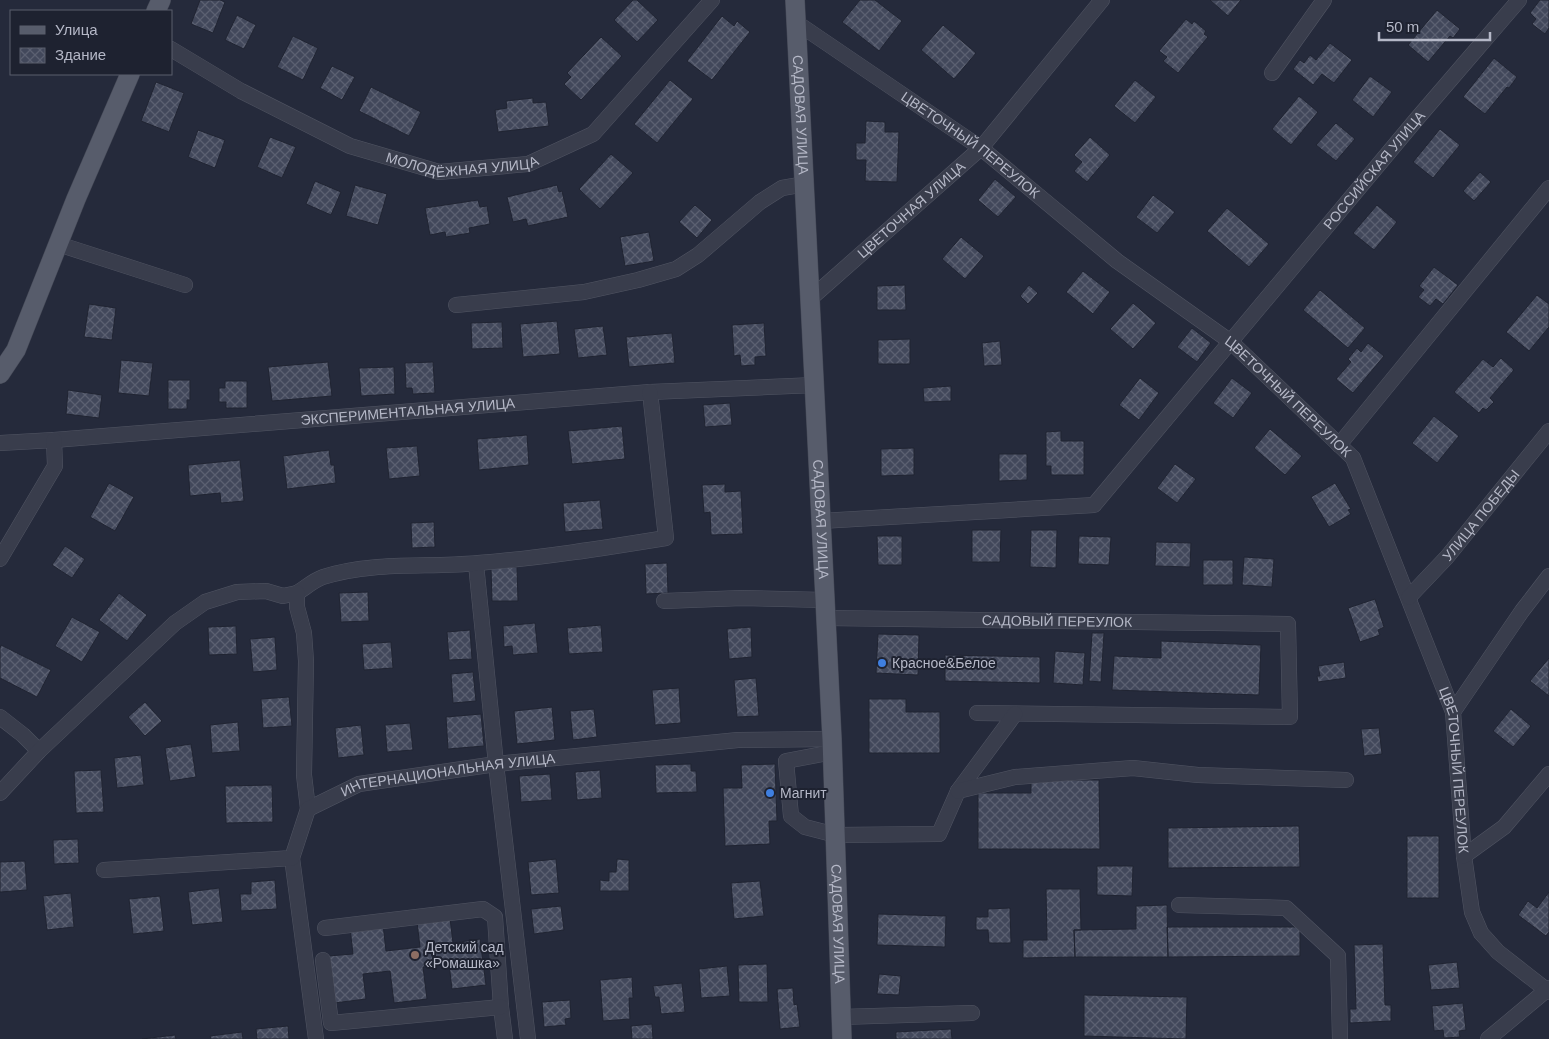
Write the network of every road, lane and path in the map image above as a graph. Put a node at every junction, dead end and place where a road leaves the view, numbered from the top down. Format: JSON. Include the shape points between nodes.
{"nodes":[{"id":1,"x":712,"y":0,"type":"edge"},
{"id":2,"x":796,"y":0,"type":"edge"},
{"id":3,"x":1102,"y":0,"type":"edge"},
{"id":4,"x":1324,"y":0,"type":"edge"},
{"id":5,"x":1519,"y":0,"type":"edge"},
{"id":6,"x":797,"y":23,"type":"junction"},
{"id":7,"x":172,"y":50,"type":"edge"},
{"id":8,"x":1272,"y":73,"type":"dead end"},
{"id":9,"x":130,"y":75,"type":"edge"},
{"id":10,"x":981,"y":148,"type":"junction"},
{"id":11,"x":804,"y":184,"type":"junction"},
{"id":12,"x":1549,"y":188,"type":"edge"},
{"id":13,"x":58,"y":244,"type":"junction"},
{"id":14,"x":185,"y":285,"type":"dead end"},
{"id":15,"x":810,"y":299,"type":"junction"},
{"id":16,"x":456,"y":305,"type":"dead end"},
{"id":17,"x":1231,"y":342,"type":"junction"},
{"id":18,"x":0,"y":374,"type":"edge"},
{"id":19,"x":815,"y":385,"type":"junction"},
{"id":20,"x":650,"y":392,"type":"junction"},
{"id":21,"x":1549,"y":431,"type":"edge"},
{"id":22,"x":54,"y":440,"type":"junction"},
{"id":23,"x":0,"y":443,"type":"edge"},
{"id":24,"x":1339,"y":445,"type":"junction"},
{"id":25,"x":821,"y":521,"type":"junction"},
{"id":26,"x":0,"y":559,"type":"edge"},
{"id":27,"x":476,"y":564,"type":"junction"},
{"id":28,"x":1549,"y":576,"type":"edge"},
{"id":29,"x":297,"y":593,"type":"junction"},
{"id":30,"x":1409,"y":597,"type":"junction"},
{"id":31,"x":664,"y":601,"type":"dead end"},
{"id":32,"x":826,"y":609,"type":"junction"},
{"id":33,"x":1453,"y":712,"type":"junction"},
{"id":34,"x":977,"y":713,"type":"dead end"},
{"id":35,"x":1015,"y":714,"type":"junction"},
{"id":36,"x":0,"y":717,"type":"edge"},
{"id":37,"x":832,"y":746,"type":"junction"},
{"id":38,"x":38,"y":751,"type":"junction"},
{"id":39,"x":496,"y":764,"type":"junction"},
{"id":40,"x":1549,"y":774,"type":"edge"},
{"id":41,"x":1346,"y":780,"type":"dead end"},
{"id":42,"x":958,"y":791,"type":"junction"},
{"id":43,"x":0,"y":792,"type":"edge"},
{"id":44,"x":308,"y":809,"type":"junction"},
{"id":45,"x":836,"y":835,"type":"junction"},
{"id":46,"x":1464,"y":856,"type":"junction"},
{"id":47,"x":292,"y":858,"type":"junction"},
{"id":48,"x":104,"y":870,"type":"dead end"},
{"id":49,"x":1179,"y":905,"type":"dead end"},
{"id":50,"x":325,"y":928,"type":"dead end"},
{"id":51,"x":323,"y":960,"type":"dead end"},
{"id":52,"x":1548,"y":990,"type":"edge"},
{"id":53,"x":501,"y":1007,"type":"junction"},
{"id":54,"x":972,"y":1013,"type":"dead end"},
{"id":55,"x":841,"y":1017,"type":"junction"},
{"id":56,"x":316,"y":1039,"type":"edge"},
{"id":57,"x":505,"y":1039,"type":"edge"},
{"id":58,"x":528,"y":1039,"type":"edge"},
{"id":59,"x":842,"y":1039,"type":"edge"},
{"id":60,"x":1340,"y":1039,"type":"edge"},
{"id":61,"x":1488,"y":1039,"type":"edge"}],
"edges":[{"from":1,"to":7,"type":"street","name":"МОЛОДЁЖНАЯ УЛИЦА","via":[[593,134],[528,164],[459,171],[439,172],[350,146],[241,91]]},
{"from":2,"to":6,"type":"main road","name":"САДОВАЯ УЛИЦА"},
{"from":3,"to":10,"type":"street","name":"ЦВЕТОЧНАЯ УЛИЦА"},
{"from":4,"to":8,"type":"street"},
{"from":5,"to":17,"type":"street","name":"РОССИЙСКАЯ УЛИЦА"},
{"from":6,"to":10,"type":"street","name":"ЦВЕТОЧНЫЙ ПЕРЕУЛОК"},
{"from":6,"to":11,"type":"main road","name":"САДОВАЯ УЛИЦА"},
{"from":9,"to":13,"type":"main road"},
{"from":10,"to":15,"type":"street","name":"ЦВЕТОЧНАЯ УЛИЦА"},
{"from":10,"to":17,"type":"street","name":"ЦВЕТОЧНЫЙ ПЕРЕУЛОК","via":[[1118,261]]},
{"from":11,"to":15,"type":"main road","name":"САДОВАЯ УЛИЦА"},
{"from":11,"to":16,"type":"street","via":[[782,188],[760,202],[698,255],[676,269],[584,292]]},
{"from":12,"to":24,"type":"street"},
{"from":13,"to":14,"type":"street"},
{"from":13,"to":18,"type":"main road","via":[[16,350]]},
{"from":15,"to":19,"type":"main road","name":"САДОВАЯ УЛИЦА"},
{"from":17,"to":24,"type":"street","name":"ЦВЕТОЧНЫЙ ПЕРЕУЛОК"},
{"from":17,"to":25,"type":"street","name":"РОССИЙСКАЯ УЛИЦА","via":[[1094,505]]},
{"from":19,"to":20,"type":"street","name":"ЭКСПЕРИМЕНТАЛЬНАЯ УЛИЦА"},
{"from":19,"to":25,"type":"main road","name":"САДОВАЯ УЛИЦА"},
{"from":20,"to":22,"type":"street","name":"ЭКСПЕРИМЕНТАЛЬНАЯ УЛИЦА"},
{"from":20,"to":27,"type":"street","via":[[666,538]]},
{"from":21,"to":30,"type":"street","name":"УЛИЦА ПОБЕДЫ","via":[[1447,557]]},
{"from":22,"to":23,"type":"street","name":"ЭКСПЕРИМЕНТАЛЬНАЯ УЛИЦА"},
{"from":22,"to":26,"type":"street","via":[[55,466]]},
{"from":24,"to":30,"type":"street","name":"ЦВЕТОЧНЫЙ ПЕРЕУЛОК","via":[[1353,458]]},
{"from":25,"to":32,"type":"main road","name":"САДОВАЯ УЛИЦА"},
{"from":27,"to":29,"type":"street","via":[[413,564],[351,571],[322,578]]},
{"from":27,"to":39,"type":"street"},
{"from":28,"to":33,"type":"street"},
{"from":29,"to":38,"type":"street","via":[[283,596],[266,591],[237,592],[205,602],[175,623]]},
{"from":29,"to":44,"type":"street","via":[[306,661],[304,775]]},
{"from":30,"to":33,"type":"street","name":"ЦВЕТОЧНЫЙ ПЕРЕУЛОК"},
{"from":31,"to":32,"type":"street","name":"САДОВЫЙ ПЕРЕУЛОК","via":[[742,598]]},
{"from":32,"to":35,"type":"street","name":"САДОВЫЙ ПЕРЕУЛОК","via":[[1288,624],[1290,717]]},
{"from":32,"to":37,"type":"main road","name":"САДОВАЯ УЛИЦА"},
{"from":33,"to":46,"type":"street","name":"ЦВЕТОЧНЫЙ ПЕРЕУЛОК"},
{"from":34,"to":35,"type":"street"},
{"from":35,"to":42,"type":"street"},
{"from":36,"to":38,"type":"street"},
{"from":37,"to":39,"type":"street","name":"ИНТЕРНАЦИОНАЛЬНАЯ УЛИЦА","via":[[738,740]]},
{"from":37,"to":45,"type":"main road","name":"САДОВАЯ УЛИЦА"},
{"from":37,"to":45,"type":"street","via":[[786,761],[791,816],[805,827]]},
{"from":38,"to":43,"type":"street"},
{"from":39,"to":44,"type":"street","name":"ИНТЕРНАЦИОНАЛЬНАЯ УЛИЦА","via":[[359,784]]},
{"from":39,"to":58,"type":"street"},
{"from":40,"to":46,"type":"street","via":[[1504,827]]},
{"from":41,"to":42,"type":"street","via":[[1198,775],[1133,768],[1015,777]]},
{"from":42,"to":45,"type":"street","via":[[939,834]]},
{"from":44,"to":47,"type":"street"},
{"from":45,"to":55,"type":"main road","name":"САДОВАЯ УЛИЦА"},
{"from":46,"to":52,"type":"street","name":"ЦВЕТОЧНЫЙ ПЕРЕУЛОК","via":[[1472,912],[1481,934],[1498,952]]},
{"from":47,"to":48,"type":"street"},
{"from":47,"to":56,"type":"street"},
{"from":49,"to":60,"type":"street","via":[[1286,908],[1338,956]]},
{"from":50,"to":53,"type":"street","via":[[483,909],[495,917]]},
{"from":51,"to":53,"type":"street","via":[[331,1023]]},
{"from":52,"to":61,"type":"street"},
{"from":53,"to":57,"type":"street"},
{"from":54,"to":55,"type":"street"},
{"from":55,"to":59,"type":"main road","name":"САДОВАЯ УЛИЦА"}]}
